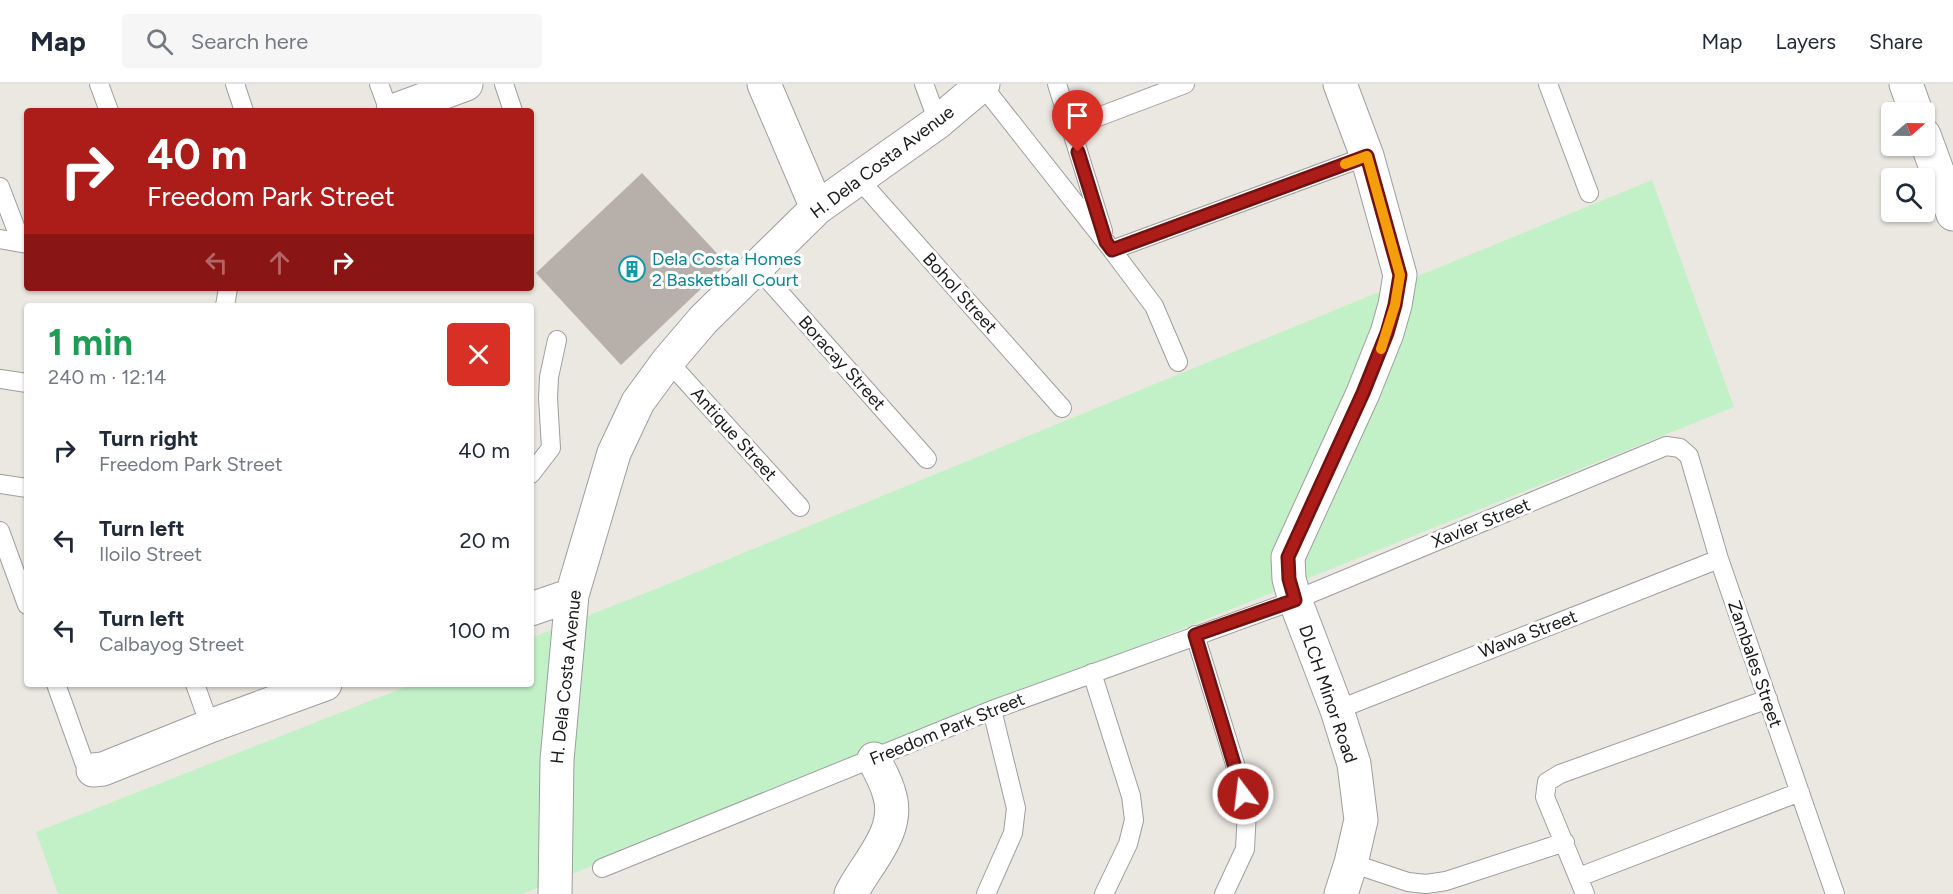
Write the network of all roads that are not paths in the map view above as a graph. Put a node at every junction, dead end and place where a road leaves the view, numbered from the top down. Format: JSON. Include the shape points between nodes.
{"nodes":[{"id":1,"x":99,"y":84,"type":"edge"},
{"id":2,"x":235,"y":84,"type":"edge"},
{"id":3,"x":379,"y":84,"type":"edge"},
{"id":4,"x":466,"y":84,"type":"edge"},
{"id":5,"x":504,"y":84,"type":"edge"},
{"id":6,"x":764,"y":84,"type":"edge"},
{"id":7,"x":924,"y":84,"type":"edge"},
{"id":8,"x":1057,"y":84,"type":"edge"},
{"id":9,"x":1185,"y":84,"type":"edge"},
{"id":10,"x":1340,"y":84,"type":"edge"},
{"id":11,"x":1548,"y":84,"type":"edge"},
{"id":12,"x":1906,"y":84,"type":"edge"},
{"id":13,"x":982,"y":85,"type":"edge"},
{"id":14,"x":1912,"y":102,"type":"edge"},
{"id":15,"x":108,"y":108,"type":"edge"},
{"id":16,"x":243,"y":108,"type":"edge"},
{"id":17,"x":388,"y":108,"type":"edge"},
{"id":18,"x":401,"y":108,"type":"edge"},
{"id":19,"x":512,"y":108,"type":"edge"},
{"id":20,"x":1098,"y":117,"type":"dead end"},
{"id":21,"x":938,"y":122,"type":"junction"},
{"id":22,"x":1367,"y":156,"type":"junction"},
{"id":23,"x":1932,"y":156,"type":"edge"},
{"id":24,"x":857,"y":177,"type":"junction"},
{"id":25,"x":0,"y":187,"type":"edge"},
{"id":26,"x":1589,"y":193,"type":"dead end"},
{"id":27,"x":817,"y":208,"type":"junction"},
{"id":28,"x":1953,"y":214,"type":"edge"},
{"id":29,"x":0,"y":239,"type":"edge"},
{"id":30,"x":24,"y":240,"type":"edge"},
{"id":31,"x":24,"y":242,"type":"edge"},
{"id":32,"x":1109,"y":246,"type":"junction"},
{"id":33,"x":756,"y":266,"type":"junction"},
{"id":34,"x":556,"y":340,"type":"dead end"},
{"id":35,"x":668,"y":361,"type":"junction"},
{"id":36,"x":1178,"y":362,"type":"dead end"},
{"id":37,"x":0,"y":379,"type":"edge"},
{"id":38,"x":24,"y":383,"type":"edge"},
{"id":39,"x":1062,"y":408,"type":"dead end"},
{"id":40,"x":1666,"y":447,"type":"joint"},
{"id":41,"x":927,"y":459,"type":"dead end"},
{"id":42,"x":534,"y":470,"type":"edge"},
{"id":43,"x":0,"y":484,"type":"edge"},
{"id":44,"x":24,"y":488,"type":"edge"},
{"id":45,"x":800,"y":507,"type":"dead end"},
{"id":46,"x":0,"y":531,"type":"edge"},
{"id":47,"x":1719,"y":559,"type":"junction"},
{"id":48,"x":24,"y":592,"type":"edge"},
{"id":49,"x":572,"y":595,"type":"junction"},
{"id":50,"x":1295,"y":600,"type":"junction"},
{"id":51,"x":534,"y":608,"type":"edge"},
{"id":52,"x":1195,"y":635,"type":"junction"},
{"id":53,"x":1092,"y":673,"type":"junction"},
{"id":54,"x":57,"y":687,"type":"edge"},
{"id":55,"x":196,"y":687,"type":"edge"},
{"id":56,"x":317,"y":687,"type":"edge"},
{"id":57,"x":1767,"y":699,"type":"junction"},
{"id":58,"x":993,"y":710,"type":"junction"},
{"id":59,"x":1337,"y":710,"type":"junction"},
{"id":60,"x":210,"y":726,"type":"junction"},
{"id":61,"x":874,"y":759,"type":"junction"},
{"id":62,"x":93,"y":770,"type":"joint"},
{"id":63,"x":1800,"y":792,"type":"junction"},
{"id":64,"x":1565,"y":842,"type":"junction"},
{"id":65,"x":1351,"y":863,"type":"junction"},
{"id":66,"x":602,"y":868,"type":"dead end"},
{"id":67,"x":1582,"y":886,"type":"edge"},
{"id":68,"x":550,"y":892,"type":"edge"},
{"id":69,"x":851,"y":894,"type":"edge"},
{"id":70,"x":986,"y":894,"type":"edge"},
{"id":71,"x":1104,"y":894,"type":"edge"},
{"id":72,"x":1224,"y":894,"type":"edge"},
{"id":73,"x":1341,"y":894,"type":"edge"},
{"id":74,"x":1835,"y":894,"type":"edge"}],
"edges":[{"from":1,"to":15,"type":"lane"},
{"from":2,"to":16,"type":"lane"},
{"from":3,"to":17,"type":"lane"},
{"from":4,"to":18,"type":"street"},
{"from":5,"to":19,"type":"lane"},
{"from":6,"to":27,"type":"street"},
{"from":7,"to":21,"type":"lane"},
{"from":8,"to":32,"type":"lane"},
{"from":9,"to":20,"type":"lane"},
{"from":10,"to":22,"type":"street","name":"DLCH Minor Road"},
{"from":11,"to":26,"type":"lane"},
{"from":12,"to":14,"type":"street"},
{"from":13,"to":21,"type":"street","name":"H. Dela Costa Avenue"},
{"from":13,"to":32,"type":"lane"},
{"from":21,"to":24,"type":"street","name":"H. Dela Costa Avenue"},
{"from":22,"to":32,"type":"lane"},
{"from":22,"to":50,"type":"street","name":"DLCH Minor Road","via":[[1400,275],[1397,295],[1387,333],[1363,393],[1288,557]]},
{"from":23,"to":28,"type":"street"},
{"from":24,"to":27,"type":"street","name":"H. Dela Costa Avenue"},
{"from":24,"to":39,"type":"lane","name":"Bohol Street"},
{"from":25,"to":30,"type":"lane"},
{"from":27,"to":33,"type":"street","name":"H. Dela Costa Avenue"},
{"from":29,"to":31,"type":"lane"},
{"from":32,"to":36,"type":"lane","via":[[1157,312]]},
{"from":33,"to":35,"type":"street","name":"H. Dela Costa Avenue"},
{"from":33,"to":41,"type":"lane","name":"Boracay Street"},
{"from":34,"to":42,"type":"lane","via":[[549,377],[550,448]]},
{"from":35,"to":45,"type":"lane","name":"Antique Street"},
{"from":35,"to":49,"type":"street","name":"H. Dela Costa Avenue","via":[[638,402],[614,453]]},
{"from":37,"to":38,"type":"lane"},
{"from":40,"to":47,"type":"lane","name":"Zambales Street","via":[[1680,448],[1689,456]]},
{"from":40,"to":50,"type":"lane","name":"Xavier Street"},
{"from":43,"to":44,"type":"lane"},
{"from":46,"to":48,"type":"lane"},
{"from":47,"to":57,"type":"lane","name":"Zambales Street"},
{"from":47,"to":59,"type":"lane","name":"Wawa Street"},
{"from":49,"to":51,"type":"street"},
{"from":49,"to":68,"type":"street","name":"H. Dela Costa Avenue"},
{"from":50,"to":52,"type":"lane","name":"Freedom Park Street"},
{"from":50,"to":59,"type":"street","name":"DLCH Minor Road"},
{"from":52,"to":53,"type":"lane","name":"Freedom Park Street"},
{"from":52,"to":72,"type":"lane","via":[[1247,811],[1245,849]]},
{"from":53,"to":58,"type":"lane","name":"Freedom Park Street"},
{"from":53,"to":71,"type":"lane","via":[[1131,796],[1134,820],[1128,844]]},
{"from":54,"to":62,"type":"lane","via":[[84,762]]},
{"from":55,"to":60,"type":"lane"},
{"from":56,"to":60,"type":"street"},
{"from":57,"to":63,"type":"lane","name":"Zambales Street"},
{"from":57,"to":64,"type":"lane","via":[[1547,782],[1545,797]]},
{"from":58,"to":61,"type":"lane","name":"Freedom Park Street"},
{"from":58,"to":70,"type":"lane","via":[[1016,808],[1013,833]]},
{"from":59,"to":65,"type":"street","name":"DLCH Minor Road","via":[[1354,764],[1361,820]]},
{"from":60,"to":62,"type":"street"},
{"from":61,"to":66,"type":"lane","name":"Freedom Park Street"},
{"from":61,"to":69,"type":"street","via":[[890,795],[891,824]]},
{"from":63,"to":67,"type":"lane"},
{"from":63,"to":74,"type":"lane","name":"Zambales Street"},
{"from":64,"to":65,"type":"lane","via":[[1426,884]]},
{"from":64,"to":67,"type":"lane"},
{"from":65,"to":73,"type":"street","name":"DLCH Minor Road"}]}
